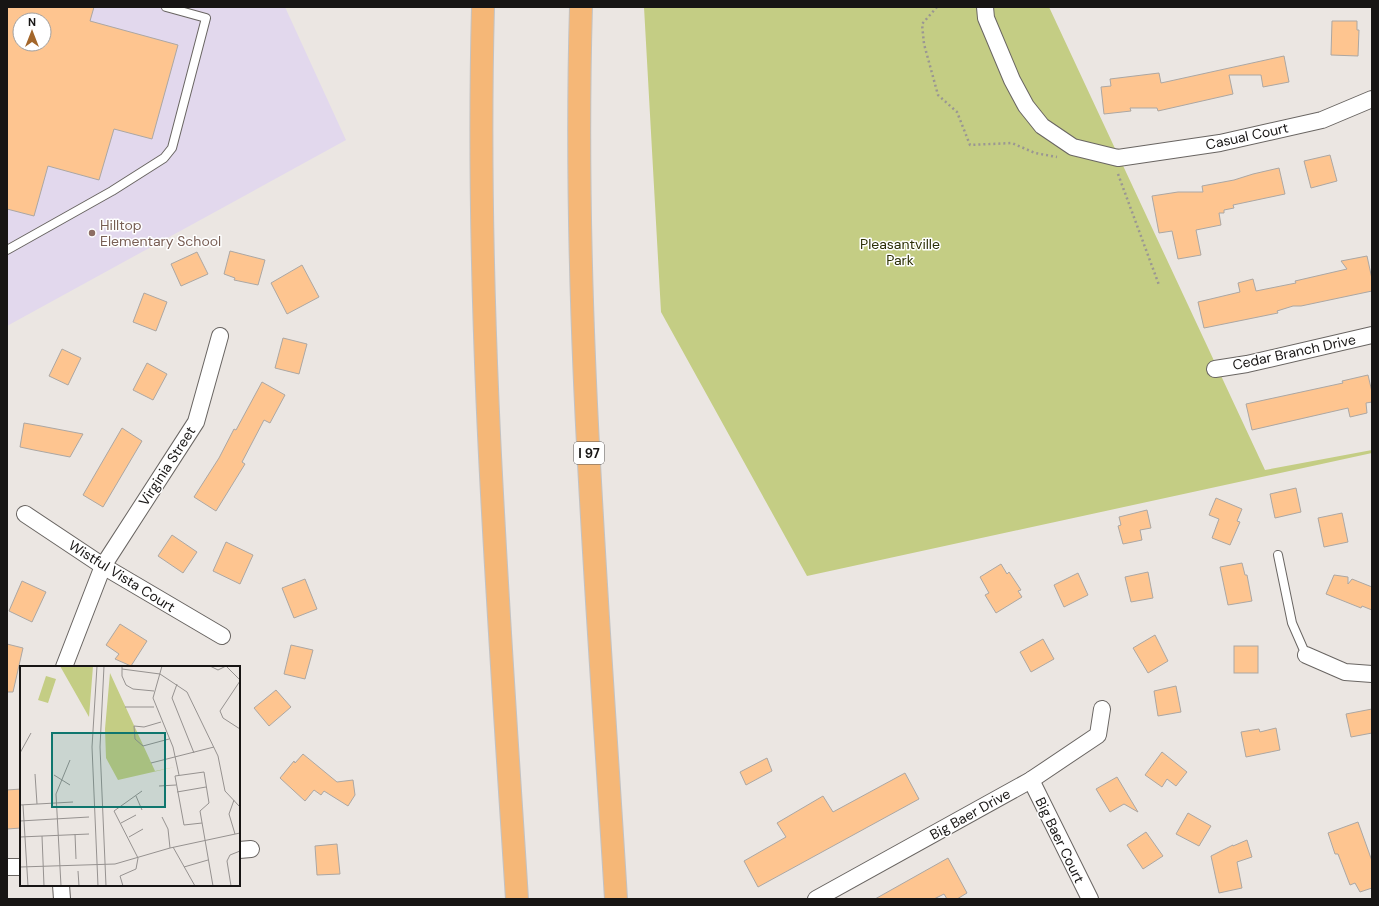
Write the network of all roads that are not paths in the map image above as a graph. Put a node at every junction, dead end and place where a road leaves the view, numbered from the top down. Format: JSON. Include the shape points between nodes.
{"nodes":[{"id":1,"x":166,"y":7,"type":"edge"},
{"id":2,"x":483,"y":7,"type":"edge"},
{"id":3,"x":581,"y":7,"type":"edge"},
{"id":4,"x":985,"y":7,"type":"edge"},
{"id":5,"x":1372,"y":99,"type":"edge"},
{"id":6,"x":7,"y":250,"type":"edge"},
{"id":7,"x":1372,"y":335,"type":"edge"},
{"id":8,"x":220,"y":336,"type":"dead end"},
{"id":9,"x":1215,"y":368,"type":"dead end"},
{"id":10,"x":25,"y":514,"type":"dead end"},
{"id":11,"x":1278,"y":555,"type":"dead end"},
{"id":12,"x":103,"y":566,"type":"junction"},
{"id":13,"x":222,"y":636,"type":"dead end"},
{"id":14,"x":1306,"y":655,"type":"joint"},
{"id":15,"x":64,"y":666,"type":"edge"},
{"id":16,"x":1372,"y":674,"type":"edge"},
{"id":17,"x":1102,"y":709,"type":"dead end"},
{"id":18,"x":1031,"y":780,"type":"junction"},
{"id":19,"x":7,"y":867,"type":"edge"},
{"id":20,"x":20,"y":867,"type":"edge"},
{"id":21,"x":61,"y":886,"type":"edge"},
{"id":22,"x":62,"y":899,"type":"edge"},
{"id":23,"x":517,"y":899,"type":"edge"},
{"id":24,"x":616,"y":899,"type":"edge"},
{"id":25,"x":816,"y":899,"type":"edge"},
{"id":26,"x":1090,"y":899,"type":"edge"}],
"edges":[{"from":1,"to":6,"type":"lane","via":[[206,18],[172,148],[164,158],[112,191]]},
{"from":2,"to":23,"type":"highway","via":[[482,179],[489,452]]},
{"from":3,"to":24,"type":"highway","number":"I 97","via":[[582,321]]},
{"from":4,"to":5,"type":"street","name":"Casual Court","via":[[986,18],[1012,80],[1026,106],[1042,126],[1073,147],[1117,164],[1322,120]]},
{"from":7,"to":9,"type":"street","name":"Cedar Branch Drive","via":[[1247,364]]},
{"from":8,"to":12,"type":"street","name":"Virginia Street","via":[[196,422]]},
{"from":10,"to":12,"type":"street","name":"Wistful Vista Court"},
{"from":11,"to":14,"type":"lane","via":[[1292,623]]},
{"from":12,"to":13,"type":"street","name":"Wistful Vista Court"},
{"from":12,"to":15,"type":"street","name":"Virginia Street"},
{"from":14,"to":16,"type":"street","via":[[1345,672]]},
{"from":17,"to":18,"type":"street","name":"Big Baer Drive","via":[[1098,735]]},
{"from":18,"to":25,"type":"street","name":"Big Baer Drive"},
{"from":18,"to":26,"type":"street","name":"Big Baer Court"},
{"from":19,"to":20,"type":"street"},
{"from":21,"to":22,"type":"street"}]}
